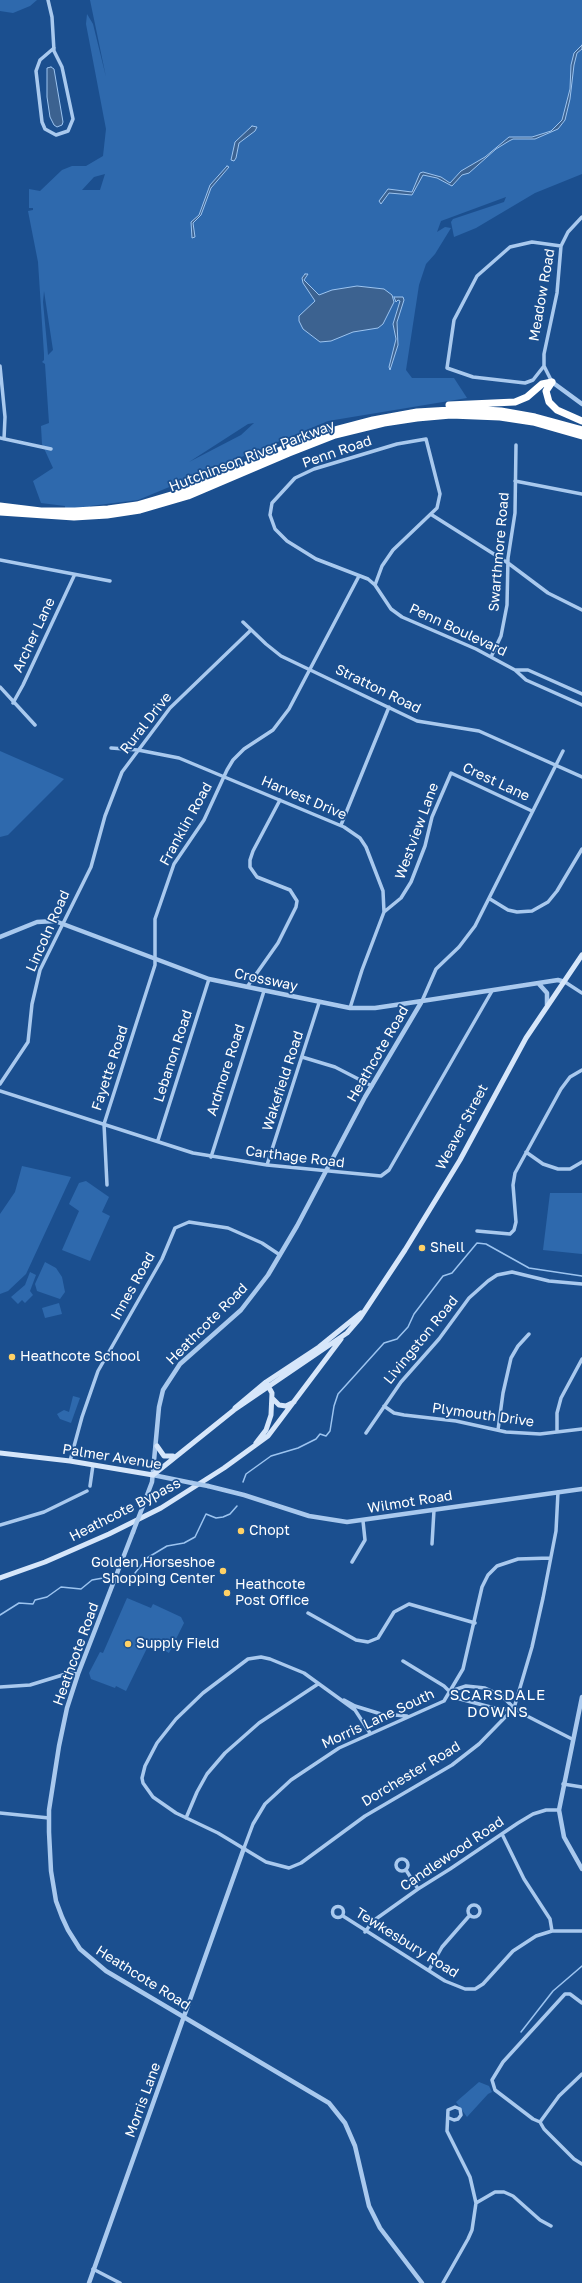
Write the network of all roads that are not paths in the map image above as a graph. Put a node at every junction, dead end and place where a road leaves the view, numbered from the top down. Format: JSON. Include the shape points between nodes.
{"nodes":[{"id":1,"x":48,"y":0,"type":"edge"},
{"id":2,"x":54,"y":48,"type":"junction"},
{"id":3,"x":582,"y":217,"type":"edge"},
{"id":4,"x":561,"y":246,"type":"junction"},
{"id":5,"x":0,"y":366,"type":"edge"},
{"id":6,"x":544,"y":366,"type":"junction"},
{"id":7,"x":552,"y":382,"type":"junction"},
{"id":8,"x":582,"y":404,"type":"edge"},
{"id":9,"x":582,"y":421,"type":"edge"},
{"id":10,"x":360,"y":423,"type":"junction"},
{"id":11,"x":582,"y":430,"type":"edge"},
{"id":12,"x":582,"y":436,"type":"edge"},
{"id":13,"x":2,"y":438,"type":"edge"},
{"id":14,"x":516,"y":445,"type":"dead end"},
{"id":15,"x":51,"y":449,"type":"dead end"},
{"id":16,"x":516,"y":481,"type":"junction"},
{"id":17,"x":582,"y":494,"type":"edge"},
{"id":18,"x":0,"y":506,"type":"edge"},
{"id":19,"x":0,"y":512,"type":"edge"},
{"id":20,"x":432,"y":515,"type":"junction"},
{"id":21,"x":0,"y":560,"type":"edge"},
{"id":22,"x":508,"y":563,"type":"junction"},
{"id":23,"x":74,"y":576,"type":"junction"},
{"id":24,"x":359,"y":576,"type":"junction"},
{"id":25,"x":110,"y":581,"type":"dead end"},
{"id":26,"x":375,"y":585,"type":"junction"},
{"id":27,"x":582,"y":610,"type":"edge"},
{"id":28,"x":243,"y":622,"type":"dead end"},
{"id":29,"x":251,"y":630,"type":"junction"},
{"id":30,"x":491,"y":657,"type":"junction"},
{"id":31,"x":310,"y":669,"type":"junction"},
{"id":32,"x":515,"y":670,"type":"junction"},
{"id":33,"x":0,"y":687,"type":"edge"},
{"id":34,"x":571,"y":689,"type":"junction"},
{"id":35,"x":582,"y":694,"type":"edge"},
{"id":36,"x":567,"y":698,"type":"junction"},
{"id":37,"x":13,"y":703,"type":"junction"},
{"id":38,"x":582,"y":705,"type":"edge"},
{"id":39,"x":388,"y":707,"type":"junction"},
{"id":40,"x":35,"y":725,"type":"dead end"},
{"id":41,"x":111,"y":748,"type":"dead end"},
{"id":42,"x":138,"y":750,"type":"junction"},
{"id":43,"x":563,"y":751,"type":"dead end"},
{"id":44,"x":556,"y":764,"type":"junction"},
{"id":45,"x":451,"y":773,"type":"joint"},
{"id":46,"x":224,"y":776,"type":"junction"},
{"id":47,"x":582,"y":777,"type":"edge"},
{"id":48,"x":280,"y":800,"type":"junction"},
{"id":49,"x":532,"y":811,"type":"junction"},
{"id":50,"x":341,"y":825,"type":"junction"},
{"id":51,"x":582,"y":849,"type":"edge"},
{"id":52,"x":95,"y":854,"type":"joint"},
{"id":53,"x":490,"y":899,"type":"junction"},
{"id":54,"x":384,"y":912,"type":"junction"},
{"id":55,"x":62,"y":923,"type":"junction"},
{"id":56,"x":0,"y":937,"type":"edge"},
{"id":57,"x":582,"y":955,"type":"edge"},
{"id":58,"x":155,"y":959,"type":"junction"},
{"id":59,"x":210,"y":979,"type":"junction"},
{"id":60,"x":565,"y":982,"type":"junction"},
{"id":61,"x":539,"y":984,"type":"junction"},
{"id":62,"x":246,"y":988,"type":"junction"},
{"id":63,"x":264,"y":991,"type":"junction"},
{"id":64,"x":492,"y":991,"type":"junction"},
{"id":65,"x":582,"y":993,"type":"edge"},
{"id":66,"x":422,"y":1002,"type":"junction"},
{"id":67,"x":319,"y":1003,"type":"junction"},
{"id":68,"x":547,"y":1005,"type":"junction"},
{"id":69,"x":350,"y":1008,"type":"junction"},
{"id":70,"x":302,"y":1057,"type":"junction"},
{"id":71,"x":582,"y":1070,"type":"edge"},
{"id":72,"x":0,"y":1084,"type":"edge"},
{"id":73,"x":372,"y":1086,"type":"junction"},
{"id":74,"x":0,"y":1091,"type":"edge"},
{"id":75,"x":104,"y":1124,"type":"junction"},
{"id":76,"x":158,"y":1140,"type":"junction"},
{"id":77,"x":526,"y":1152,"type":"junction"},
{"id":78,"x":211,"y":1157,"type":"junction"},
{"id":79,"x":582,"y":1162,"type":"edge"},
{"id":80,"x":267,"y":1165,"type":"junction"},
{"id":81,"x":326,"y":1172,"type":"junction"},
{"id":82,"x":107,"y":1185,"type":"dead end"},
{"id":83,"x":476,"y":1232,"type":"dead end"},
{"id":84,"x":280,"y":1256,"type":"junction"},
{"id":85,"x":582,"y":1284,"type":"edge"},
{"id":86,"x":363,"y":1311,"type":"junction"},
{"id":87,"x":347,"y":1333,"type":"junction"},
{"id":88,"x":528,"y":1334,"type":"dead end"},
{"id":89,"x":582,"y":1359,"type":"edge"},
{"id":90,"x":267,"y":1384,"type":"junction"},
{"id":91,"x":272,"y":1397,"type":"junction"},
{"id":92,"x":298,"y":1398,"type":"junction"},
{"id":93,"x":384,"y":1406,"type":"junction"},
{"id":94,"x":582,"y":1429,"type":"edge"},
{"id":95,"x":498,"y":1430,"type":"junction"},
{"id":96,"x":557,"y":1432,"type":"junction"},
{"id":97,"x":366,"y":1433,"type":"dead end"},
{"id":98,"x":157,"y":1446,"type":"junction"},
{"id":99,"x":253,"y":1447,"type":"junction"},
{"id":100,"x":0,"y":1453,"type":"edge"},
{"id":101,"x":174,"y":1456,"type":"junction"},
{"id":102,"x":70,"y":1461,"type":"junction"},
{"id":103,"x":93,"y":1465,"type":"junction"},
{"id":104,"x":153,"y":1475,"type":"junction"},
{"id":105,"x":90,"y":1486,"type":"dead end"},
{"id":106,"x":582,"y":1488,"type":"edge"},
{"id":107,"x":87,"y":1491,"type":"dead end"},
{"id":108,"x":558,"y":1492,"type":"junction"},
{"id":109,"x":244,"y":1494,"type":"joint"},
{"id":110,"x":434,"y":1510,"type":"junction"},
{"id":111,"x":363,"y":1521,"type":"junction"},
{"id":112,"x":0,"y":1525,"type":"edge"},
{"id":113,"x":432,"y":1544,"type":"dead end"},
{"id":114,"x":550,"y":1558,"type":"junction"},
{"id":115,"x":352,"y":1562,"type":"dead end"},
{"id":116,"x":0,"y":1578,"type":"edge"},
{"id":117,"x":308,"y":1613,"type":"dead end"},
{"id":118,"x":475,"y":1623,"type":"junction"},
{"id":119,"x":403,"y":1662,"type":"dead end"},
{"id":120,"x":78,"y":1674,"type":"junction"},
{"id":121,"x":318,"y":1684,"type":"junction"},
{"id":122,"x":0,"y":1688,"type":"edge"},
{"id":123,"x":450,"y":1691,"type":"junction"},
{"id":124,"x":582,"y":1697,"type":"edge"},
{"id":125,"x":341,"y":1699,"type":"junction"},
{"id":126,"x":514,"y":1708,"type":"junction"},
{"id":127,"x":409,"y":1716,"type":"junction"},
{"id":128,"x":370,"y":1733,"type":"junction"},
{"id":129,"x":572,"y":1739,"type":"junction"},
{"id":130,"x":563,"y":1784,"type":"junction"},
{"id":131,"x":582,"y":1787,"type":"edge"},
{"id":132,"x":559,"y":1810,"type":"junction"},
{"id":133,"x":0,"y":1813,"type":"edge"},
{"id":134,"x":49,"y":1818,"type":"junction"},
{"id":135,"x":186,"y":1818,"type":"junction"},
{"id":136,"x":502,"y":1834,"type":"junction"},
{"id":137,"x":244,"y":1848,"type":"junction"},
{"id":138,"x":582,"y":1869,"type":"edge"},
{"id":139,"x":406,"y":1870,"type":"dead end"},
{"id":140,"x":418,"y":1888,"type":"junction"},
{"id":141,"x":470,"y":1915,"type":"dead end"},
{"id":142,"x":343,"y":1916,"type":"dead end"},
{"id":143,"x":217,"y":1924,"type":"joint"},
{"id":144,"x":552,"y":1931,"type":"junction"},
{"id":145,"x":582,"y":1931,"type":"edge"},
{"id":146,"x":365,"y":1932,"type":"junction"},
{"id":147,"x":429,"y":1970,"type":"junction"},
{"id":148,"x":582,"y":2003,"type":"edge"},
{"id":149,"x":184,"y":2016,"type":"junction"},
{"id":150,"x":582,"y":2074,"type":"edge"},
{"id":151,"x":449,"y":2118,"type":"dead end"},
{"id":152,"x":540,"y":2122,"type":"junction"},
{"id":153,"x":582,"y":2164,"type":"edge"},
{"id":154,"x":476,"y":2203,"type":"junction"},
{"id":155,"x":551,"y":2226,"type":"dead end"},
{"id":156,"x":93,"y":2269,"type":"junction"},
{"id":157,"x":89,"y":2283,"type":"edge"},
{"id":158,"x":120,"y":2283,"type":"edge"},
{"id":159,"x":422,"y":2283,"type":"edge"},
{"id":160,"x":443,"y":2283,"type":"edge"}],
"edges":[{"from":1,"to":2,"type":"street"},
{"from":2,"to":2,"type":"street","via":[[62,67],[73,119],[68,131],[56,135],[44,129],[36,71],[40,60]]},
{"from":3,"to":4,"type":"street","name":"Meadow Road","via":[[568,232]]},
{"from":4,"to":6,"type":"street","name":"Meadow Road","via":[[557,293],[545,346]]},
{"from":4,"to":6,"type":"street","via":[[532,242],[510,247],[478,276],[454,320],[447,368],[473,377],[525,383],[533,380]]},
{"from":5,"to":13,"type":"street","via":[[5,417]]},
{"from":6,"to":7,"type":"street","name":"Meadow Road"},
{"from":7,"to":8,"type":"street"},
{"from":7,"to":9,"type":"highway","via":[[546,391],[548,402],[557,410]]},
{"from":7,"to":10,"type":"highway","via":[[542,384],[515,402],[442,406]]},
{"from":10,"to":11,"type":"highway","name":"Hutchinson River Parkway","via":[[417,412],[468,409],[523,414]]},
{"from":10,"to":18,"type":"highway","name":"Hutchinson River Parkway","via":[[290,446],[188,490],[150,502],[91,511]]},
{"from":12,"to":19,"type":"highway","name":"Hutchinson River Parkway","via":[[533,422],[500,417],[451,415],[417,418],[384,423],[336,436],[288,453],[188,496],[140,510],[74,517]]},
{"from":13,"to":15,"type":"street"},
{"from":14,"to":16,"type":"street","name":"Swarthmore Road"},
{"from":16,"to":17,"type":"street"},
{"from":16,"to":22,"type":"street","name":"Swarthmore Road","via":[[513,534]]},
{"from":20,"to":22,"type":"street"},
{"from":20,"to":24,"type":"street","name":"Penn Road","via":[[440,494],[428,440],[423,438],[314,469],[295,478],[272,503],[270,515],[275,529],[287,541],[316,559]]},
{"from":20,"to":26,"type":"street","via":[[394,550],[382,566]]},
{"from":21,"to":23,"type":"street"},
{"from":22,"to":27,"type":"street","via":[[548,593]]},
{"from":22,"to":30,"type":"street","name":"Swarthmore Road","via":[[507,605],[501,636]]},
{"from":23,"to":25,"type":"street"},
{"from":23,"to":37,"type":"street","name":"Archer Lane","via":[[24,685]]},
{"from":24,"to":26,"type":"street","name":"Penn Boulevard"},
{"from":24,"to":31,"type":"street","name":"Franklin Road"},
{"from":26,"to":30,"type":"street","name":"Penn Boulevard","via":[[391,609],[402,617]]},
{"from":28,"to":29,"type":"street","name":"Stratton Road"},
{"from":29,"to":31,"type":"street","name":"Stratton Road","via":[[274,651]]},
{"from":29,"to":42,"type":"street","name":"Rural Drive","via":[[186,690]]},
{"from":30,"to":32,"type":"street","name":"Penn Boulevard"},
{"from":31,"to":39,"type":"street","name":"Stratton Road"},
{"from":31,"to":46,"type":"street","name":"Franklin Road","via":[[281,721],[266,736],[239,753]]},
{"from":32,"to":34,"type":"street","name":"Penn Boulevard","via":[[528,670]]},
{"from":32,"to":36,"type":"street","name":"Penn Boulevard","via":[[526,680]]},
{"from":33,"to":37,"type":"street"},
{"from":34,"to":35,"type":"street","name":"Penn Boulevard"},
{"from":34,"to":36,"type":"street"},
{"from":36,"to":38,"type":"street","name":"Penn Boulevard"},
{"from":37,"to":40,"type":"street"},
{"from":39,"to":44,"type":"street","name":"Stratton Road","via":[[427,724],[479,731]]},
{"from":39,"to":50,"type":"street"},
{"from":41,"to":42,"type":"street","name":"Harvest Drive"},
{"from":42,"to":46,"type":"street","name":"Harvest Drive","via":[[179,758]]},
{"from":42,"to":52,"type":"street","name":"Rural Drive","via":[[122,772]]},
{"from":43,"to":44,"type":"street","name":"Heathcote Road"},
{"from":44,"to":47,"type":"street","name":"Stratton Road"},
{"from":44,"to":49,"type":"street","name":"Heathcote Road"},
{"from":45,"to":49,"type":"street","name":"Crest Lane"},
{"from":45,"to":54,"type":"street","name":"Westview Lane","via":[[432,817],[425,846],[411,882],[401,898]]},
{"from":46,"to":48,"type":"street","name":"Harvest Drive"},
{"from":46,"to":58,"type":"street","name":"Franklin Road","via":[[204,820],[174,864],[155,919]]},
{"from":48,"to":50,"type":"street","name":"Harvest Drive"},
{"from":48,"to":62,"type":"street","via":[[253,851],[250,867],[258,877],[290,890],[297,901],[296,907],[278,943]]},
{"from":49,"to":53,"type":"street","name":"Heathcote Road"},
{"from":50,"to":54,"type":"street","name":"Harvest Drive","via":[[354,832],[366,847],[383,891]]},
{"from":51,"to":53,"type":"street","via":[[557,891],[548,902],[532,911],[508,910]]},
{"from":52,"to":55,"type":"street","name":"Lincoln Road","via":[[87,876]]},
{"from":53,"to":66,"type":"street","name":"Heathcote Road","via":[[464,941],[436,969]]},
{"from":54,"to":69,"type":"street","name":"Harvest Drive"},
{"from":55,"to":56,"type":"street","name":"Crossway","via":[[42,920]]},
{"from":55,"to":58,"type":"street","name":"Crossway"},
{"from":55,"to":72,"type":"street","name":"Lincoln Road","via":[[40,970],[32,1004],[28,1042]]},
{"from":57,"to":60,"type":"main road","name":"Weaver Street"},
{"from":58,"to":59,"type":"street","name":"Crossway"},
{"from":58,"to":75,"type":"street","name":"Fayette Road"},
{"from":59,"to":62,"type":"street","name":"Crossway"},
{"from":59,"to":76,"type":"street","name":"Lebanon Road"},
{"from":60,"to":61,"type":"street","name":"Crossway","via":[[558,980]]},
{"from":60,"to":65,"type":"street"},
{"from":60,"to":68,"type":"main road","name":"Weaver Street"},
{"from":61,"to":64,"type":"street","name":"Crossway"},
{"from":61,"to":68,"type":"street","via":[[547,993]]},
{"from":62,"to":63,"type":"street","name":"Crossway"},
{"from":63,"to":67,"type":"street","name":"Crossway"},
{"from":63,"to":78,"type":"street","name":"Ardmore Road"},
{"from":64,"to":66,"type":"street","name":"Crossway"},
{"from":64,"to":81,"type":"street","name":"Carthage Road","via":[[389,1170],[381,1176]]},
{"from":66,"to":69,"type":"street","name":"Crossway","via":[[375,1008]]},
{"from":66,"to":73,"type":"street","name":"Heathcote Road"},
{"from":67,"to":69,"type":"street","name":"Crossway"},
{"from":67,"to":70,"type":"street","name":"Wakefield Road"},
{"from":68,"to":86,"type":"main road","name":"Weaver Street","via":[[507,1070],[442,1191]]},
{"from":70,"to":73,"type":"street","via":[[335,1066]]},
{"from":70,"to":80,"type":"street","name":"Wakefield Road"},
{"from":71,"to":77,"type":"street","via":[[570,1077],[561,1089]]},
{"from":73,"to":81,"type":"street","name":"Heathcote Road"},
{"from":74,"to":75,"type":"street","name":"Carthage Road"},
{"from":75,"to":76,"type":"street","name":"Carthage Road"},
{"from":75,"to":82,"type":"street","name":"Fayette Road"},
{"from":76,"to":78,"type":"street","name":"Carthage Road"},
{"from":77,"to":79,"type":"street","via":[[544,1164],[558,1169],[570,1169]]},
{"from":77,"to":83,"type":"street","via":[[513,1178],[515,1225],[510,1234]]},
{"from":78,"to":80,"type":"street","name":"Carthage Road"},
{"from":80,"to":81,"type":"street","name":"Carthage Road"},
{"from":81,"to":84,"type":"street","name":"Heathcote Road"},
{"from":84,"to":98,"type":"street","name":"Heathcote Road","via":[[241,1310],[173,1373],[160,1399]]},
{"from":84,"to":102,"type":"street","name":"Innes Road","via":[[262,1243],[228,1228],[189,1222],[175,1228],[162,1258],[98,1371]]},
{"from":85,"to":93,"type":"street","name":"Livingston Road","via":[[549,1281],[512,1272],[488,1281],[470,1298]]},
{"from":86,"to":87,"type":"main road","name":"Weaver Street"},
{"from":86,"to":90,"type":"main road","name":"Weaver Street","via":[[319,1347]]},
{"from":87,"to":90,"type":"main road","name":"Weaver Street"},
{"from":87,"to":92,"type":"main road","name":"Heathcote Bypass","via":[[327,1355]]},
{"from":88,"to":95,"type":"street","via":[[511,1358]]},
{"from":89,"to":96,"type":"street","via":[[561,1398],[556,1420]]},
{"from":90,"to":91,"type":"main road","name":"Heathcote Bypass"},
{"from":90,"to":101,"type":"main road","name":"Weaver Street"},
{"from":91,"to":92,"type":"main road","via":[[276,1404],[283,1406],[290,1405]]},
{"from":91,"to":99,"type":"main road","name":"Heathcote Bypass","via":[[268,1426]]},
{"from":92,"to":99,"type":"main road","name":"Heathcote Bypass","via":[[268,1436]]},
{"from":93,"to":95,"type":"street","name":"Plymouth Drive","via":[[394,1413],[456,1421]]},
{"from":93,"to":97,"type":"street","name":"Livingston Road"},
{"from":94,"to":96,"type":"street","name":"Plymouth Drive"},
{"from":95,"to":96,"type":"street","name":"Plymouth Drive","via":[[533,1434]]},
{"from":98,"to":101,"type":"main road","via":[[164,1456]]},
{"from":98,"to":104,"type":"street","name":"Heathcote Road"},
{"from":99,"to":116,"type":"main road","name":"Heathcote Bypass","via":[[206,1480],[148,1514],[82,1546]]},
{"from":100,"to":102,"type":"main road","name":"Palmer Avenue"},
{"from":101,"to":104,"type":"main road","name":"Weaver Street"},
{"from":102,"to":103,"type":"main road","name":"Palmer Avenue"},
{"from":103,"to":104,"type":"main road","name":"Palmer Avenue"},
{"from":103,"to":105,"type":"street"},
{"from":104,"to":109,"type":"street","name":"Palmer Avenue","bridge":true},
{"from":104,"to":120,"type":"street","name":"Heathcote Road","bridge":true,"via":[[134,1532]]},
{"from":106,"to":108,"type":"street","name":"Wilmot Road"},
{"from":107,"to":112,"type":"street","via":[[44,1512]]},
{"from":108,"to":110,"type":"street","name":"Wilmot Road"},
{"from":108,"to":114,"type":"street","name":"Dorchester Road","via":[[556,1531]]},
{"from":109,"to":111,"type":"street","name":"Wilmot Road","via":[[316,1518],[347,1522]]},
{"from":110,"to":111,"type":"street","name":"Wilmot Road"},
{"from":110,"to":113,"type":"street"},
{"from":111,"to":115,"type":"street","via":[[365,1540]]},
{"from":114,"to":118,"type":"street","name":"Morris Lane South","via":[[518,1559],[497,1566],[484,1583]]},
{"from":114,"to":126,"type":"street","name":"Dorchester Road","via":[[532,1647]]},
{"from":117,"to":118,"type":"street","via":[[356,1640],[368,1642],[378,1638],[394,1612],[409,1604]]},
{"from":118,"to":123,"type":"street","name":"Morris Lane South","via":[[463,1669]]},
{"from":119,"to":123,"type":"street"},
{"from":120,"to":122,"type":"street","via":[[69,1673],[30,1685]]},
{"from":120,"to":134,"type":"street","name":"Heathcote Road","via":[[66,1708]]},
{"from":121,"to":125,"type":"street"},
{"from":121,"to":135,"type":"street","via":[[259,1723],[225,1753],[207,1774]]},
{"from":121,"to":135,"type":"street","name":"Dorchester Road","via":[[304,1673],[270,1659],[261,1657],[244,1660],[186,1708],[163,1734],[143,1772],[144,1787],[161,1804]]},
{"from":123,"to":126,"type":"street","via":[[456,1698],[502,1710]]},
{"from":123,"to":126,"type":"street","via":[[466,1686],[485,1688],[502,1696]]},
{"from":123,"to":127,"type":"street","name":"Morris Lane South","via":[[444,1701]]},
{"from":124,"to":129,"type":"street"},
{"from":125,"to":127,"type":"street","via":[[381,1714]]},
{"from":125,"to":128,"type":"street","via":[[355,1710]]},
{"from":126,"to":129,"type":"street"},
{"from":126,"to":137,"type":"street","name":"Dorchester Road","via":[[479,1744],[452,1765],[364,1816],[297,1865],[288,1868],[274,1866]]},
{"from":127,"to":128,"type":"street","name":"Morris Lane South"},
{"from":128,"to":137,"type":"street","name":"Morris Lane South","via":[[322,1758],[280,1790],[260,1811]]},
{"from":129,"to":130,"type":"street"},
{"from":130,"to":131,"type":"street"},
{"from":130,"to":132,"type":"street"},
{"from":132,"to":136,"type":"street","name":"Candlewood Road","via":[[533,1814]]},
{"from":132,"to":138,"type":"street","via":[[564,1837]]},
{"from":133,"to":134,"type":"street"},
{"from":134,"to":149,"type":"street","name":"Heathcote Road","via":[[54,1890],[62,1917],[75,1942],[106,1971]]},
{"from":135,"to":137,"type":"street","name":"Dorchester Road"},
{"from":136,"to":140,"type":"street","name":"Candlewood Road"},
{"from":136,"to":144,"type":"street","via":[[524,1879],[550,1919]]},
{"from":137,"to":143,"type":"street","name":"Morris Lane South"},
{"from":139,"to":140,"type":"street"},
{"from":140,"to":146,"type":"street","name":"Candlewood Road","via":[[373,1921]]},
{"from":141,"to":147,"type":"street","via":[[442,1947]]},
{"from":142,"to":146,"type":"street","name":"Tewkesbury Road"},
{"from":143,"to":149,"type":"street","name":"Morris Lane"},
{"from":144,"to":145,"type":"street","name":"Tewkesbury Road"},
{"from":144,"to":147,"type":"street","name":"Tewkesbury Road","via":[[520,1945],[483,1984],[475,1989],[459,1988]]},
{"from":146,"to":147,"type":"street","name":"Tewkesbury Road"},
{"from":148,"to":152,"type":"street","via":[[570,1994],[565,1994],[504,2062],[491,2082],[495,2090]]},
{"from":149,"to":156,"type":"street","name":"Morris Lane"},
{"from":149,"to":159,"type":"street","name":"Heathcote Road","via":[[317,2095],[338,2112],[355,2146],[369,2206],[375,2219],[385,2237]]},
{"from":150,"to":152,"type":"street","via":[[559,2096]]},
{"from":151,"to":154,"type":"street","via":[[447,2131],[470,2177]]},
{"from":152,"to":153,"type":"street","via":[[574,2159]]},
{"from":154,"to":155,"type":"street","via":[[495,2192],[504,2192],[513,2196],[540,2220]]},
{"from":154,"to":160,"type":"street","via":[[472,2230]]},
{"from":156,"to":157,"type":"street","name":"Morris Lane"},
{"from":156,"to":158,"type":"street"}]}
